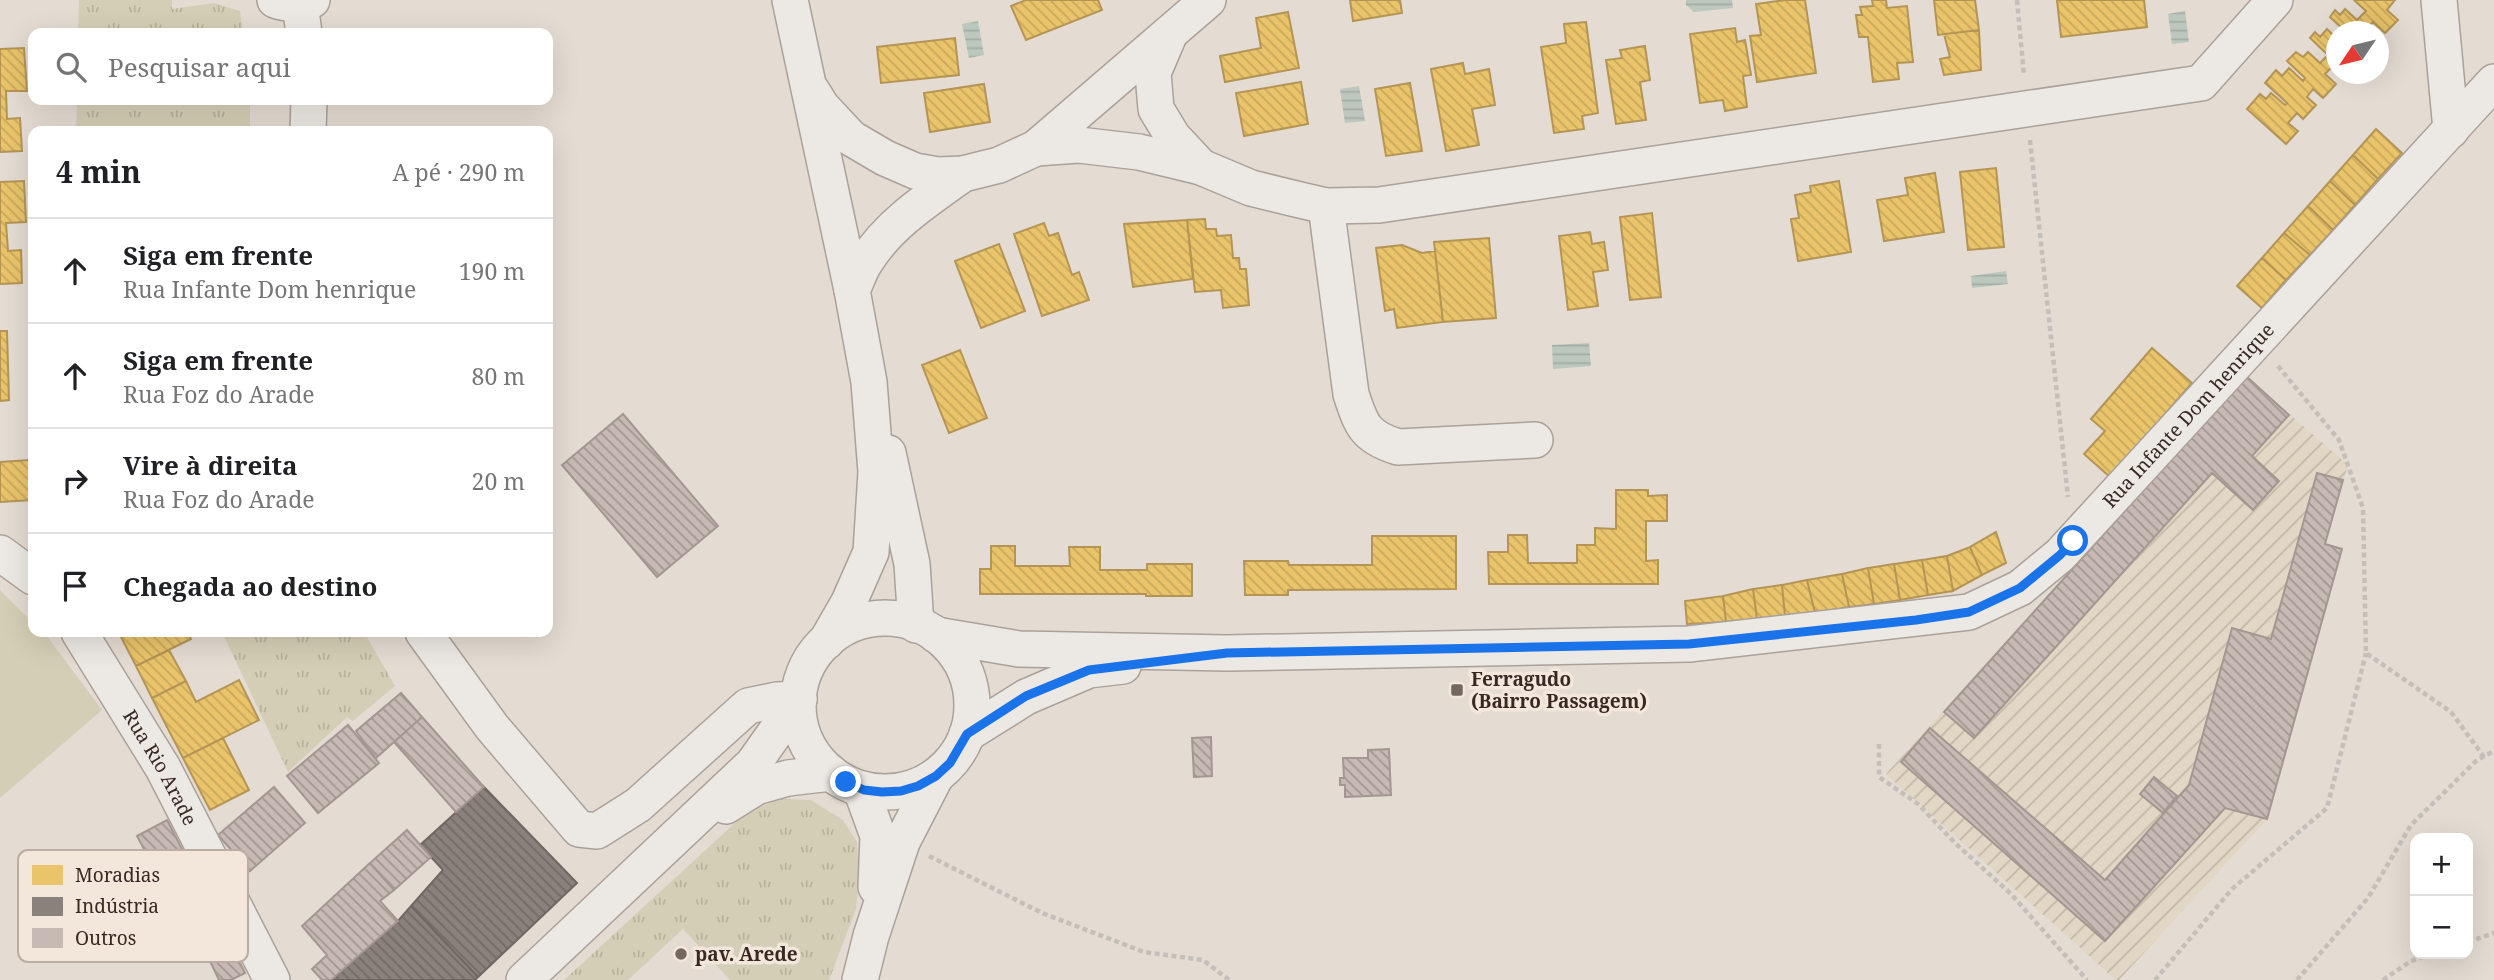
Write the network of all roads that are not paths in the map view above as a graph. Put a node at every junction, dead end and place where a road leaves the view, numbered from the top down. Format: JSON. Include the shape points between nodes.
{"nodes":[{"id":1,"x":790,"y":0,"type":"edge"},
{"id":2,"x":1208,"y":0,"type":"edge"},
{"id":3,"x":2237,"y":0,"type":"edge"},
{"id":4,"x":2274,"y":0,"type":"edge"},
{"id":5,"x":2439,"y":0,"type":"edge"},
{"id":6,"x":1172,"y":29,"type":"junction"},
{"id":7,"x":2240,"y":37,"type":"junction"},
{"id":8,"x":2494,"y":82,"type":"edge"},
{"id":9,"x":808,"y":84,"type":"junction"},
{"id":10,"x":309,"y":105,"type":"edge"},
{"id":11,"x":308,"y":126,"type":"edge"},
{"id":12,"x":2451,"y":130,"type":"junction"},
{"id":13,"x":1036,"y":148,"type":"junction"},
{"id":14,"x":1201,"y":167,"type":"junction"},
{"id":15,"x":963,"y":174,"type":"junction"},
{"id":16,"x":1326,"y":206,"type":"junction"},
{"id":17,"x":852,"y":290,"type":"junction"},
{"id":18,"x":869,"y":382,"type":"junction"},
{"id":19,"x":1535,"y":440,"type":"dead end"},
{"id":20,"x":0,"y":553,"type":"edge"},
{"id":21,"x":28,"y":573,"type":"edge"},
{"id":22,"x":926,"y":630,"type":"junction"},
{"id":23,"x":82,"y":637,"type":"edge"},
{"id":24,"x":427,"y":637,"type":"edge"},
{"id":25,"x":826,"y":642,"type":"junction"},
{"id":26,"x":1227,"y":653,"type":"junction"},
{"id":27,"x":799,"y":699,"type":"junction"},
{"id":28,"x":967,"y":734,"type":"junction"},
{"id":29,"x":831,"y":773,"type":"junction"},
{"id":30,"x":936,"y":776,"type":"junction"},
{"id":31,"x":861,"y":789,"type":"junction"},
{"id":32,"x":670,"y":844,"type":"junction"},
{"id":33,"x":205,"y":850,"type":"edge"},
{"id":34,"x":248,"y":933,"type":"edge"},
{"id":35,"x":871,"y":936,"type":"junction"},
{"id":36,"x":272,"y":980,"type":"edge"},
{"id":37,"x":524,"y":980,"type":"edge"},
{"id":38,"x":860,"y":980,"type":"edge"}],
"edges":[{"from":1,"to":9,"type":"street"},
{"from":2,"to":6,"type":"street"},
{"from":3,"to":7,"type":"street"},
{"from":4,"to":7,"type":"street"},
{"from":5,"to":12,"type":"street"},
{"from":6,"to":13,"type":"street"},
{"from":6,"to":14,"type":"street","via":[[1153,73],[1156,109],[1173,137]]},
{"from":7,"to":16,"type":"street","via":[[2201,83],[1379,205]]},
{"from":8,"to":12,"type":"street","name":"Rua Infante Dom henrique"},
{"from":9,"to":15,"type":"street","via":[[851,138],[885,158],[938,175]]},
{"from":9,"to":17,"type":"street"},
{"from":10,"to":11,"type":"street"},
{"from":12,"to":26,"type":"street","name":"Rua Infante Dom henrique","via":[[2060,555],[2020,588],[1969,612],[1689,644]]},
{"from":13,"to":14,"type":"street","via":[[1079,145],[1139,152]]},
{"from":13,"to":15,"type":"street","via":[[999,165]]},
{"from":14,"to":16,"type":"street","via":[[1251,188]]},
{"from":15,"to":17,"type":"street","via":[[883,238]]},
{"from":16,"to":19,"type":"street","via":[[1351,394],[1361,424],[1380,442],[1398,447]]},
{"from":17,"to":18,"type":"street"},
{"from":18,"to":22,"type":"street","via":[[884,431]]},
{"from":18,"to":25,"type":"street","via":[[876,472],[870,552],[849,603]]},
{"from":20,"to":21,"type":"street"},
{"from":22,"to":25,"type":"street","via":[[893,619],[865,621]]},
{"from":22,"to":26,"type":"street","via":[[1019,649]]},
{"from":22,"to":28,"type":"street","via":[[956,655],[968,679],[972,707]]},
{"from":23,"to":33,"type":"street","name":"Rua Rio Arade","via":[[163,768]]},
{"from":24,"to":27,"type":"street","via":[[492,727],[579,829],[597,831],[638,805],[748,706]]},
{"from":25,"to":27,"type":"street","via":[[805,673]]},
{"from":26,"to":28,"type":"street","via":[[1089,670],[1026,696]]},
{"from":27,"to":29,"type":"street","via":[[801,727],[808,744]]},
{"from":27,"to":32,"type":"street","via":[[753,764]]},
{"from":28,"to":30,"type":"street","via":[[954,758]]},
{"from":29,"to":31,"type":"street"},
{"from":29,"to":32,"type":"street","via":[[756,787]]},
{"from":30,"to":31,"type":"street","via":[[901,791]]},
{"from":30,"to":35,"type":"street","via":[[902,842]]},
{"from":31,"to":35,"type":"street","via":[[877,836]]},
{"from":32,"to":37,"type":"street"},
{"from":34,"to":36,"type":"street","name":"Rua Rio Arade"},
{"from":35,"to":38,"type":"street"}]}
